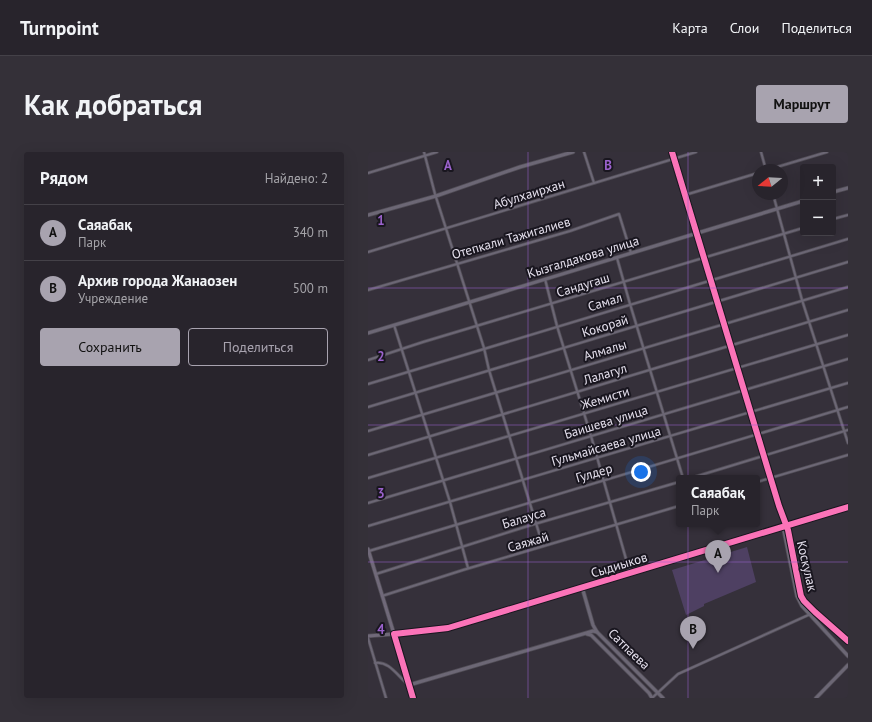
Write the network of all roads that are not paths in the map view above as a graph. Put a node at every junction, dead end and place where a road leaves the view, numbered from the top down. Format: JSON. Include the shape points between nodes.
{"nodes":[{"id":1,"x":424,"y":152,"type":"edge"},
{"id":2,"x":437,"y":152,"type":"edge"},
{"id":3,"x":573,"y":152,"type":"edge"},
{"id":4,"x":584,"y":152,"type":"edge"},
{"id":5,"x":672,"y":152,"type":"edge"},
{"id":6,"x":696,"y":152,"type":"edge"},
{"id":7,"x":761,"y":152,"type":"edge"},
{"id":8,"x":827,"y":152,"type":"edge"},
{"id":9,"x":425,"y":156,"type":"junction"},
{"id":10,"x":674,"y":158,"type":"junction"},
{"id":11,"x":764,"y":164,"type":"edge"},
{"id":12,"x":786,"y":164,"type":"edge"},
{"id":13,"x":368,"y":173,"type":"edge"},
{"id":14,"x":752,"y":175,"type":"edge"},
{"id":15,"x":594,"y":183,"type":"junction"},
{"id":16,"x":848,"y":188,"type":"edge"},
{"id":17,"x":836,"y":191,"type":"edge"},
{"id":18,"x":685,"y":195,"type":"junction"},
{"id":19,"x":436,"y":196,"type":"junction"},
{"id":20,"x":775,"y":200,"type":"edge"},
{"id":21,"x":800,"y":202,"type":"edge"},
{"id":22,"x":778,"y":208,"type":"junction"},
{"id":23,"x":848,"y":214,"type":"edge"},
{"id":24,"x":368,"y":215,"type":"edge"},
{"id":25,"x":836,"y":218,"type":"edge"},
{"id":26,"x":447,"y":228,"type":"junction"},
{"id":27,"x":800,"y":229,"type":"edge"},
{"id":28,"x":785,"y":233,"type":"junction"},
{"id":29,"x":696,"y":234,"type":"junction"},
{"id":30,"x":848,"y":239,"type":"edge"},
{"id":31,"x":368,"y":252,"type":"edge"},
{"id":32,"x":632,"y":253,"type":"junction"},
{"id":33,"x":790,"y":256,"type":"junction"},
{"id":34,"x":617,"y":258,"type":"junction"},
{"id":35,"x":704,"y":258,"type":"junction"},
{"id":36,"x":848,"y":262,"type":"edge"},
{"id":37,"x":458,"y":263,"type":"junction"},
{"id":38,"x":796,"y":278,"type":"junction"},
{"id":39,"x":545,"y":279,"type":"junction"},
{"id":40,"x":710,"y":280,"type":"junction"},
{"id":41,"x":624,"y":281,"type":"junction"},
{"id":42,"x":848,"y":287,"type":"edge"},
{"id":43,"x":368,"y":290,"type":"edge"},
{"id":44,"x":802,"y":300,"type":"junction"},
{"id":45,"x":717,"y":301,"type":"junction"},
{"id":46,"x":470,"y":302,"type":"junction"},
{"id":47,"x":551,"y":304,"type":"junction"},
{"id":48,"x":630,"y":304,"type":"junction"},
{"id":49,"x":848,"y":310,"type":"edge"},
{"id":50,"x":810,"y":322,"type":"junction"},
{"id":51,"x":724,"y":324,"type":"junction"},
{"id":52,"x":394,"y":325,"type":"junction"},
{"id":53,"x":477,"y":326,"type":"junction"},
{"id":54,"x":557,"y":326,"type":"junction"},
{"id":55,"x":637,"y":326,"type":"junction"},
{"id":56,"x":368,"y":333,"type":"edge"},
{"id":57,"x":848,"y":335,"type":"edge"},
{"id":58,"x":730,"y":345,"type":"junction"},
{"id":59,"x":816,"y":345,"type":"junction"},
{"id":60,"x":402,"y":348,"type":"junction"},
{"id":61,"x":484,"y":348,"type":"junction"},
{"id":62,"x":564,"y":348,"type":"junction"},
{"id":63,"x":643,"y":348,"type":"junction"},
{"id":64,"x":848,"y":359,"type":"edge"},
{"id":65,"x":368,"y":360,"type":"edge"},
{"id":66,"x":824,"y":366,"type":"junction"},
{"id":67,"x":737,"y":368,"type":"junction"},
{"id":68,"x":489,"y":370,"type":"junction"},
{"id":69,"x":570,"y":370,"type":"junction"},
{"id":70,"x":650,"y":370,"type":"junction"},
{"id":71,"x":409,"y":371,"type":"junction"},
{"id":72,"x":848,"y":383,"type":"edge"},
{"id":73,"x":368,"y":384,"type":"edge"},
{"id":74,"x":831,"y":388,"type":"junction"},
{"id":75,"x":744,"y":390,"type":"junction"},
{"id":76,"x":496,"y":392,"type":"junction"},
{"id":77,"x":577,"y":392,"type":"junction"},
{"id":78,"x":656,"y":392,"type":"junction"},
{"id":79,"x":416,"y":393,"type":"junction"},
{"id":80,"x":368,"y":407,"type":"edge"},
{"id":81,"x":848,"y":407,"type":"edge"},
{"id":82,"x":837,"y":410,"type":"junction"},
{"id":83,"x":751,"y":412,"type":"junction"},
{"id":84,"x":585,"y":413,"type":"junction"},
{"id":85,"x":423,"y":414,"type":"junction"},
{"id":86,"x":504,"y":414,"type":"junction"},
{"id":87,"x":663,"y":414,"type":"junction"},
{"id":88,"x":848,"y":430,"type":"edge"},
{"id":89,"x":368,"y":431,"type":"edge"},
{"id":90,"x":845,"y":432,"type":"junction"},
{"id":91,"x":757,"y":434,"type":"junction"},
{"id":92,"x":510,"y":436,"type":"junction"},
{"id":93,"x":591,"y":436,"type":"junction"},
{"id":94,"x":429,"y":437,"type":"junction"},
{"id":95,"x":670,"y":437,"type":"junction"},
{"id":96,"x":848,"y":443,"type":"edge"},
{"id":97,"x":368,"y":455,"type":"edge"},
{"id":98,"x":848,"y":455,"type":"edge"},
{"id":99,"x":764,"y":456,"type":"junction"},
{"id":100,"x":517,"y":458,"type":"junction"},
{"id":101,"x":597,"y":458,"type":"junction"},
{"id":102,"x":677,"y":458,"type":"junction"},
{"id":103,"x":435,"y":459,"type":"junction"},
{"id":104,"x":682,"y":475,"type":"edge"},
{"id":105,"x":701,"y":475,"type":"edge"},
{"id":106,"x":368,"y":478,"type":"edge"},
{"id":107,"x":771,"y":478,"type":"junction"},
{"id":108,"x":523,"y":480,"type":"junction"},
{"id":109,"x":604,"y":480,"type":"junction"},
{"id":110,"x":442,"y":481,"type":"junction"},
{"id":111,"x":760,"y":481,"type":"edge"},
{"id":112,"x":676,"y":483,"type":"edge"},
{"id":113,"x":450,"y":502,"type":"junction"},
{"id":114,"x":530,"y":502,"type":"junction"},
{"id":115,"x":610,"y":502,"type":"junction"},
{"id":116,"x":368,"y":503,"type":"edge"},
{"id":117,"x":676,"y":507,"type":"edge"},
{"id":118,"x":848,"y":507,"type":"edge"},
{"id":119,"x":456,"y":524,"type":"junction"},
{"id":120,"x":536,"y":524,"type":"junction"},
{"id":121,"x":616,"y":524,"type":"junction"},
{"id":122,"x":368,"y":526,"type":"edge"},
{"id":123,"x":785,"y":526,"type":"junction"},
{"id":124,"x":543,"y":546,"type":"junction"},
{"id":125,"x":462,"y":547,"type":"junction"},
{"id":126,"x":368,"y":550,"type":"edge"},
{"id":127,"x":468,"y":568,"type":"junction"},
{"id":128,"x":630,"y":573,"type":"junction"},
{"id":129,"x":376,"y":574,"type":"junction"},
{"id":130,"x":582,"y":587,"type":"junction"},
{"id":131,"x":382,"y":596,"type":"junction"},
{"id":132,"x":815,"y":612,"type":"junction"},
{"id":133,"x":810,"y":614,"type":"junction"},
{"id":134,"x":593,"y":625,"type":"junction"},
{"id":135,"x":592,"y":631,"type":"junction"},
{"id":136,"x":597,"y":632,"type":"junction"},
{"id":137,"x":585,"y":633,"type":"junction"},
{"id":138,"x":394,"y":634,"type":"junction"},
{"id":139,"x":842,"y":636,"type":"junction"},
{"id":140,"x":368,"y":637,"type":"edge"},
{"id":141,"x":593,"y":637,"type":"junction"},
{"id":142,"x":848,"y":641,"type":"edge"},
{"id":143,"x":836,"y":643,"type":"junction"},
{"id":144,"x":848,"y":656,"type":"edge"},
{"id":145,"x":375,"y":663,"type":"junction"},
{"id":146,"x":848,"y":665,"type":"edge"},
{"id":147,"x":409,"y":685,"type":"junction"},
{"id":148,"x":657,"y":693,"type":"junction"},
{"id":149,"x":386,"y":698,"type":"edge"},
{"id":150,"x":413,"y":698,"type":"edge"},
{"id":151,"x":652,"y":698,"type":"edge"},
{"id":152,"x":663,"y":698,"type":"edge"},
{"id":153,"x":816,"y":698,"type":"edge"}],
"edges":[{"from":1,"to":9,"type":"street"},
{"from":2,"to":9,"type":"street"},
{"from":3,"to":19,"type":"street"},
{"from":4,"to":15,"type":"street"},
{"from":5,"to":10,"type":"street"},
{"from":6,"to":10,"type":"street","name":"Абулхаирхан"},
{"from":7,"to":11,"type":"street"},
{"from":8,"to":12,"type":"street"},
{"from":9,"to":13,"type":"street"},
{"from":9,"to":19,"type":"street"},
{"from":10,"to":15,"type":"street","name":"Абулхаирхан"},
{"from":10,"to":18,"type":"street"},
{"from":14,"to":18,"type":"street"},
{"from":15,"to":26,"type":"street","name":"Абулхаирхан"},
{"from":16,"to":17,"type":"street"},
{"from":18,"to":29,"type":"street"},
{"from":19,"to":24,"type":"street"},
{"from":19,"to":26,"type":"street"},
{"from":20,"to":22,"type":"street"},
{"from":21,"to":22,"type":"street","name":"Кызгалдакова улица"},
{"from":22,"to":28,"type":"street"},
{"from":22,"to":29,"type":"street","name":"Кызгалдакова улица"},
{"from":23,"to":25,"type":"street"},
{"from":26,"to":31,"type":"street","name":"Абулхаирхан"},
{"from":26,"to":37,"type":"street"},
{"from":27,"to":28,"type":"street","name":"Сандугаш"},
{"from":28,"to":33,"type":"street"},
{"from":28,"to":35,"type":"street","name":"Сандугаш"},
{"from":29,"to":32,"type":"street","name":"Кызгалдакова улица"},
{"from":29,"to":35,"type":"street"},
{"from":30,"to":33,"type":"street","name":"Самал"},
{"from":32,"to":34,"type":"street","name":"Кызгалдакова улица"},
{"from":32,"to":37,"type":"street","name":"Отепкали Тажигалиев","via":[[619,214]]},
{"from":33,"to":38,"type":"street"},
{"from":33,"to":40,"type":"street","name":"Самал"},
{"from":34,"to":39,"type":"street","name":"Кызгалдакова улица"},
{"from":34,"to":41,"type":"street"},
{"from":35,"to":40,"type":"street"},
{"from":35,"to":41,"type":"street","name":"Сандугаш"},
{"from":36,"to":38,"type":"street","name":"Кокорай"},
{"from":37,"to":43,"type":"street","name":"Отепкали Тажигалиев"},
{"from":37,"to":46,"type":"street"},
{"from":38,"to":44,"type":"street"},
{"from":38,"to":45,"type":"street","name":"Кокорай"},
{"from":39,"to":46,"type":"street","name":"Кызгалдакова улица"},
{"from":39,"to":47,"type":"street"},
{"from":40,"to":45,"type":"street"},
{"from":40,"to":48,"type":"street","name":"Самал"},
{"from":41,"to":47,"type":"street","name":"Сандугаш"},
{"from":41,"to":48,"type":"street"},
{"from":42,"to":44,"type":"street","name":"Алмалы"},
{"from":44,"to":50,"type":"street"},
{"from":44,"to":51,"type":"street","name":"Алмалы"},
{"from":45,"to":51,"type":"street"},
{"from":45,"to":55,"type":"street","name":"Кокорай"},
{"from":46,"to":52,"type":"street","name":"Кызгалдакова улица"},
{"from":46,"to":53,"type":"street"},
{"from":47,"to":53,"type":"street","name":"Сандугаш"},
{"from":47,"to":54,"type":"street"},
{"from":48,"to":54,"type":"street","name":"Самал"},
{"from":48,"to":55,"type":"street"},
{"from":49,"to":50,"type":"street","name":"Лалагул"},
{"from":50,"to":58,"type":"street","name":"Лалагул"},
{"from":50,"to":59,"type":"street"},
{"from":51,"to":58,"type":"street"},
{"from":51,"to":63,"type":"street","name":"Алмалы"},
{"from":52,"to":56,"type":"street","name":"Кызгалдакова улица"},
{"from":52,"to":60,"type":"street"},
{"from":53,"to":60,"type":"street","name":"Сандугаш"},
{"from":53,"to":61,"type":"street"},
{"from":54,"to":61,"type":"street","name":"Самал"},
{"from":54,"to":62,"type":"street"},
{"from":55,"to":62,"type":"street","name":"Кокорай"},
{"from":55,"to":63,"type":"street"},
{"from":57,"to":59,"type":"street","name":"Жемисти"},
{"from":58,"to":67,"type":"street"},
{"from":58,"to":70,"type":"street","name":"Лалагул"},
{"from":59,"to":66,"type":"street"},
{"from":59,"to":67,"type":"street","name":"Жемисти"},
{"from":60,"to":65,"type":"street","name":"Сандугаш"},
{"from":60,"to":71,"type":"street"},
{"from":61,"to":68,"type":"street"},
{"from":61,"to":71,"type":"street","name":"Самал"},
{"from":62,"to":68,"type":"street","name":"Кокорай"},
{"from":62,"to":69,"type":"street"},
{"from":63,"to":69,"type":"street","name":"Алмалы"},
{"from":63,"to":70,"type":"street"},
{"from":64,"to":66,"type":"street","name":"Баишева улица"},
{"from":66,"to":74,"type":"street"},
{"from":66,"to":75,"type":"street","name":"Баишева улица"},
{"from":67,"to":75,"type":"street"},
{"from":67,"to":78,"type":"street","name":"Жемисти"},
{"from":68,"to":76,"type":"street"},
{"from":68,"to":79,"type":"street","name":"Кокорай"},
{"from":69,"to":76,"type":"street","name":"Алмалы"},
{"from":69,"to":77,"type":"street"},
{"from":70,"to":77,"type":"street","name":"Лалагул"},
{"from":70,"to":78,"type":"street"},
{"from":71,"to":73,"type":"street","name":"Самал"},
{"from":71,"to":79,"type":"street"},
{"from":72,"to":74,"type":"street","name":"Гульмайсаева улица"},
{"from":74,"to":82,"type":"street"},
{"from":74,"to":83,"type":"street","name":"Гульмайсаева улица"},
{"from":75,"to":83,"type":"street"},
{"from":75,"to":87,"type":"street","name":"Баишева улица"},
{"from":76,"to":85,"type":"street","name":"Алмалы"},
{"from":76,"to":86,"type":"street"},
{"from":77,"to":84,"type":"street"},
{"from":77,"to":86,"type":"street","name":"Лалагул"},
{"from":78,"to":84,"type":"street","name":"Жемисти"},
{"from":78,"to":87,"type":"street"},
{"from":79,"to":80,"type":"street","name":"Кокорай"},
{"from":79,"to":85,"type":"street"},
{"from":81,"to":82,"type":"street","name":"Гулдер"},
{"from":82,"to":90,"type":"street"},
{"from":82,"to":91,"type":"street","name":"Гулдер"},
{"from":83,"to":91,"type":"street"},
{"from":83,"to":95,"type":"street","name":"Гульмайсаева улица"},
{"from":84,"to":92,"type":"street","name":"Жемисти"},
{"from":84,"to":93,"type":"street"},
{"from":85,"to":89,"type":"street","name":"Алмалы"},
{"from":85,"to":94,"type":"street"},
{"from":86,"to":92,"type":"street"},
{"from":86,"to":94,"type":"street","name":"Лалагул"},
{"from":87,"to":93,"type":"street","name":"Баишева улица"},
{"from":87,"to":95,"type":"street"},
{"from":88,"to":90,"type":"street"},
{"from":90,"to":96,"type":"street"},
{"from":90,"to":99,"type":"street"},
{"from":91,"to":99,"type":"street"},
{"from":91,"to":102,"type":"street","name":"Гулдер"},
{"from":92,"to":100,"type":"street"},
{"from":92,"to":103,"type":"street","name":"Жемисти"},
{"from":93,"to":100,"type":"street","name":"Баишева улица"},
{"from":93,"to":101,"type":"street"},
{"from":94,"to":97,"type":"street","name":"Лалагул"},
{"from":94,"to":103,"type":"street"},
{"from":95,"to":101,"type":"street","name":"Гульмайсаева улица"},
{"from":95,"to":102,"type":"street"},
{"from":98,"to":107,"type":"street"},
{"from":99,"to":105,"type":"street"},
{"from":99,"to":107,"type":"street"},
{"from":100,"to":108,"type":"street"},
{"from":100,"to":110,"type":"street","name":"Баишева улица"},
{"from":101,"to":108,"type":"street","name":"Гульмайсаева улица"},
{"from":101,"to":109,"type":"street"},
{"from":102,"to":104,"type":"street"},
{"from":102,"to":109,"type":"street","name":"Гулдер"},
{"from":103,"to":106,"type":"street","name":"Жемисти"},
{"from":103,"to":110,"type":"street"},
{"from":107,"to":111,"type":"street"},
{"from":107,"to":123,"type":"street"},
{"from":108,"to":113,"type":"street","name":"Гульмайсаева улица"},
{"from":108,"to":114,"type":"street"},
{"from":109,"to":114,"type":"street","name":"Гулдер"},
{"from":109,"to":115,"type":"street"},
{"from":110,"to":113,"type":"street"},
{"from":110,"to":116,"type":"street","name":"Баишева улица"},
{"from":112,"to":115,"type":"street","name":"Балауса"},
{"from":113,"to":119,"type":"street"},
{"from":113,"to":122,"type":"street","name":"Гульмайсаева улица"},
{"from":114,"to":119,"type":"street","name":"Гулдер"},
{"from":114,"to":120,"type":"street"},
{"from":115,"to":120,"type":"street","name":"Балауса"},
{"from":115,"to":121,"type":"street"},
{"from":117,"to":121,"type":"street","name":"Саяжай"},
{"from":118,"to":123,"type":"street","name":"Сыдиыков"},
{"from":119,"to":125,"type":"street"},
{"from":119,"to":126,"type":"street","name":"Гулдер"},
{"from":120,"to":124,"type":"street"},
{"from":120,"to":125,"type":"street","name":"Балауса"},
{"from":121,"to":124,"type":"street","name":"Саяжай"},
{"from":121,"to":128,"type":"street"},
{"from":123,"to":128,"type":"street","name":"Сыдиыков"},
{"from":123,"to":132,"type":"street","name":"Коскулак","via":[[801,596]]},
{"from":123,"to":133,"type":"street","name":"Коскулак","via":[[797,596]]},
{"from":124,"to":127,"type":"street","name":"Саяжай"},
{"from":125,"to":127,"type":"street"},
{"from":125,"to":129,"type":"street","name":"Балауса"},
{"from":126,"to":129,"type":"main road"},
{"from":127,"to":131,"type":"street","name":"Саяжай"},
{"from":128,"to":130,"type":"street","name":"Сыдиыков"},
{"from":129,"to":131,"type":"main road"},
{"from":130,"to":134,"type":"street"},
{"from":130,"to":138,"type":"street","name":"Сыдиыков","via":[[448,628]]},
{"from":131,"to":138,"type":"main road"},
{"from":132,"to":133,"type":"street"},
{"from":132,"to":139,"type":"street","name":"Коскулак"},
{"from":133,"to":143,"type":"street","name":"Коскулак"},
{"from":133,"to":148,"type":"street","via":[[678,674]]},
{"from":134,"to":135,"type":"street"},
{"from":134,"to":136,"type":"street"},
{"from":135,"to":136,"type":"street","name":"Сатпаева"},
{"from":135,"to":137,"type":"street"},
{"from":135,"to":141,"type":"street","name":"Сатпаева"},
{"from":136,"to":148,"type":"street","name":"Сатпаева","via":[[654,687]]},
{"from":137,"to":141,"type":"street"},
{"from":137,"to":147,"type":"street"},
{"from":138,"to":140,"type":"main road","name":"Сыдиыков"},
{"from":138,"to":147,"type":"street"},
{"from":139,"to":142,"type":"street","name":"Коскулак"},
{"from":139,"to":143,"type":"street"},
{"from":140,"to":145,"type":"street"},
{"from":141,"to":151,"type":"street","name":"Сатпаева"},
{"from":143,"to":144,"type":"street","name":"Коскулак"},
{"from":145,"to":147,"type":"street","via":[[385,664]]},
{"from":145,"to":149,"type":"street"},
{"from":146,"to":153,"type":"street"},
{"from":147,"to":150,"type":"street"},
{"from":148,"to":151,"type":"street"},
{"from":148,"to":152,"type":"street","name":"Сатпаева"}]}
